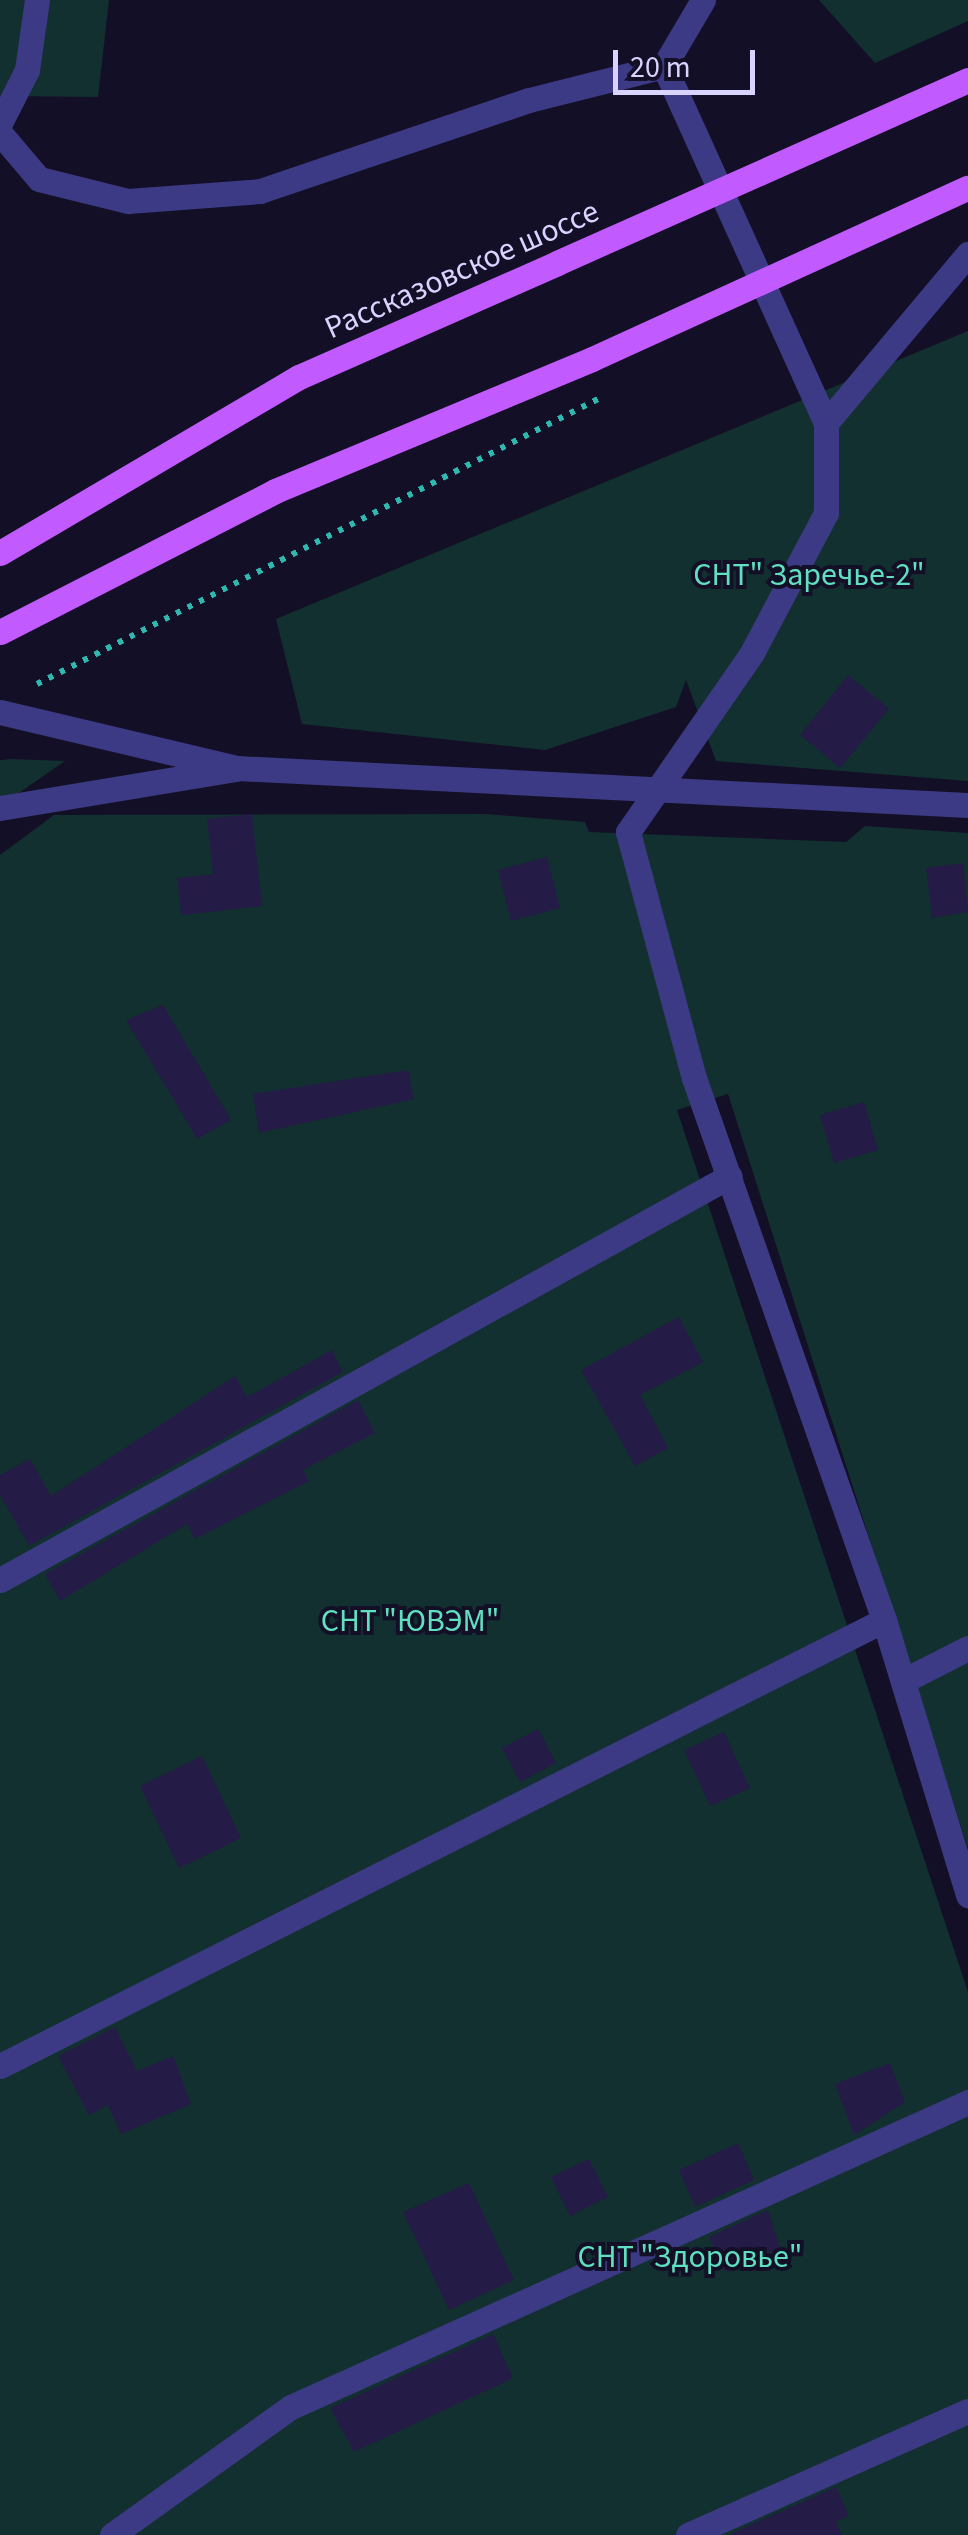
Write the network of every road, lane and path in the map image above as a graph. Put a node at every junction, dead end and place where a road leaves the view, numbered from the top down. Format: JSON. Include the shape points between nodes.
{"nodes":[{"id":1,"x":37,"y":0,"type":"edge"},
{"id":2,"x":703,"y":0,"type":"edge"},
{"id":3,"x":664,"y":66,"type":"junction"},
{"id":4,"x":968,"y":80,"type":"edge"},
{"id":5,"x":0,"y":123,"type":"edge"},
{"id":6,"x":0,"y":133,"type":"edge"},
{"id":7,"x":968,"y":188,"type":"edge"},
{"id":8,"x":968,"y":254,"type":"edge"},
{"id":9,"x":604,"y":393,"type":"dead end"},
{"id":10,"x":826,"y":423,"type":"junction"},
{"id":11,"x":0,"y":554,"type":"edge"},
{"id":12,"x":0,"y":632,"type":"edge"},
{"id":13,"x":9,"y":703,"type":"edge"},
{"id":14,"x":237,"y":768,"type":"junction"},
{"id":15,"x":657,"y":788,"type":"junction"},
{"id":16,"x":968,"y":805,"type":"edge"},
{"id":17,"x":0,"y":808,"type":"edge"},
{"id":18,"x":730,"y":1176,"type":"junction"},
{"id":19,"x":0,"y":1580,"type":"edge"},
{"id":20,"x":884,"y":1620,"type":"junction"},
{"id":21,"x":968,"y":1648,"type":"edge"},
{"id":22,"x":903,"y":1681,"type":"junction"},
{"id":23,"x":968,"y":1895,"type":"edge"},
{"id":24,"x":0,"y":2066,"type":"edge"},
{"id":25,"x":968,"y":2102,"type":"edge"},
{"id":26,"x":968,"y":2411,"type":"edge"},
{"id":27,"x":112,"y":2535,"type":"edge"},
{"id":28,"x":688,"y":2535,"type":"edge"}],
"edges":[{"from":1,"to":5,"type":"street","via":[[27,70]]},
{"from":2,"to":3,"type":"street"},
{"from":3,"to":6,"type":"street","via":[[530,100],[260,191],[128,202],[39,180]]},
{"from":3,"to":10,"type":"street"},
{"from":4,"to":11,"type":"main road","name":"Рассказовское шоссе","bridge":true,"via":[[298,378]]},
{"from":7,"to":12,"type":"main road","bridge":true,"via":[[592,359],[275,492]]},
{"from":8,"to":10,"type":"street"},
{"from":9,"to":13,"type":"path"},
{"from":10,"to":15,"type":"street","via":[[826,513],[752,653]]},
{"from":13,"to":14,"type":"street"},
{"from":14,"to":15,"type":"street"},
{"from":14,"to":17,"type":"street"},
{"from":15,"to":16,"type":"street"},
{"from":15,"to":18,"type":"street","via":[[628,832]]},
{"from":18,"to":19,"type":"street"},
{"from":18,"to":20,"type":"street"},
{"from":20,"to":22,"type":"street"},
{"from":20,"to":24,"type":"street"},
{"from":21,"to":22,"type":"street"},
{"from":22,"to":23,"type":"street"},
{"from":25,"to":27,"type":"street","via":[[291,2407]]},
{"from":26,"to":28,"type":"street"}]}
